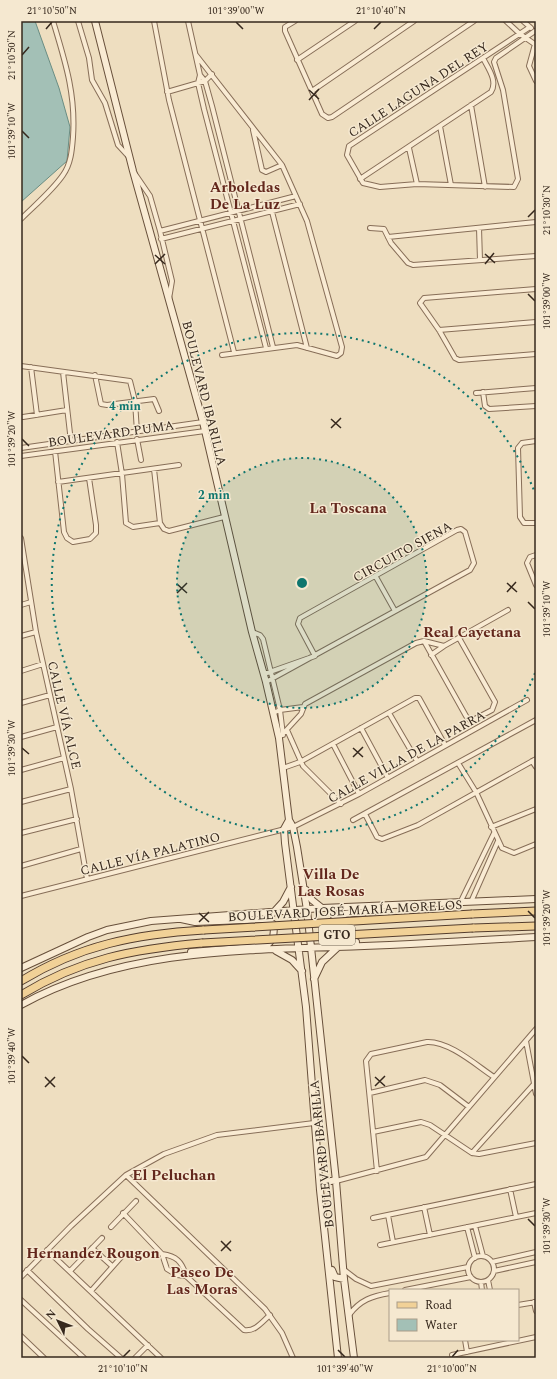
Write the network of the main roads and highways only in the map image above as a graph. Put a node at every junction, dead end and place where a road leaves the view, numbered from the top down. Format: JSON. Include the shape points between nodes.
{"nodes":[{"id":1,"x":536,"y":911,"type":"edge"},
{"id":2,"x":536,"y":926,"type":"edge"},
{"id":3,"x":21,"y":981,"type":"edge"},
{"id":4,"x":21,"y":994,"type":"edge"}],
"edges":[{"from":1,"to":3,"type":"main road","name":"BOULEVARD JOSÉ MARÍA MORELOS","number":"GTO","bridge":true,"via":[[165,932],[115,941],[68,956]]},
{"from":2,"to":4,"type":"main road","name":"BOULEVARD JOSÉ MARÍA MORELOS","number":"GTO","bridge":true,"via":[[156,947],[115,955],[64,972]]}]}
